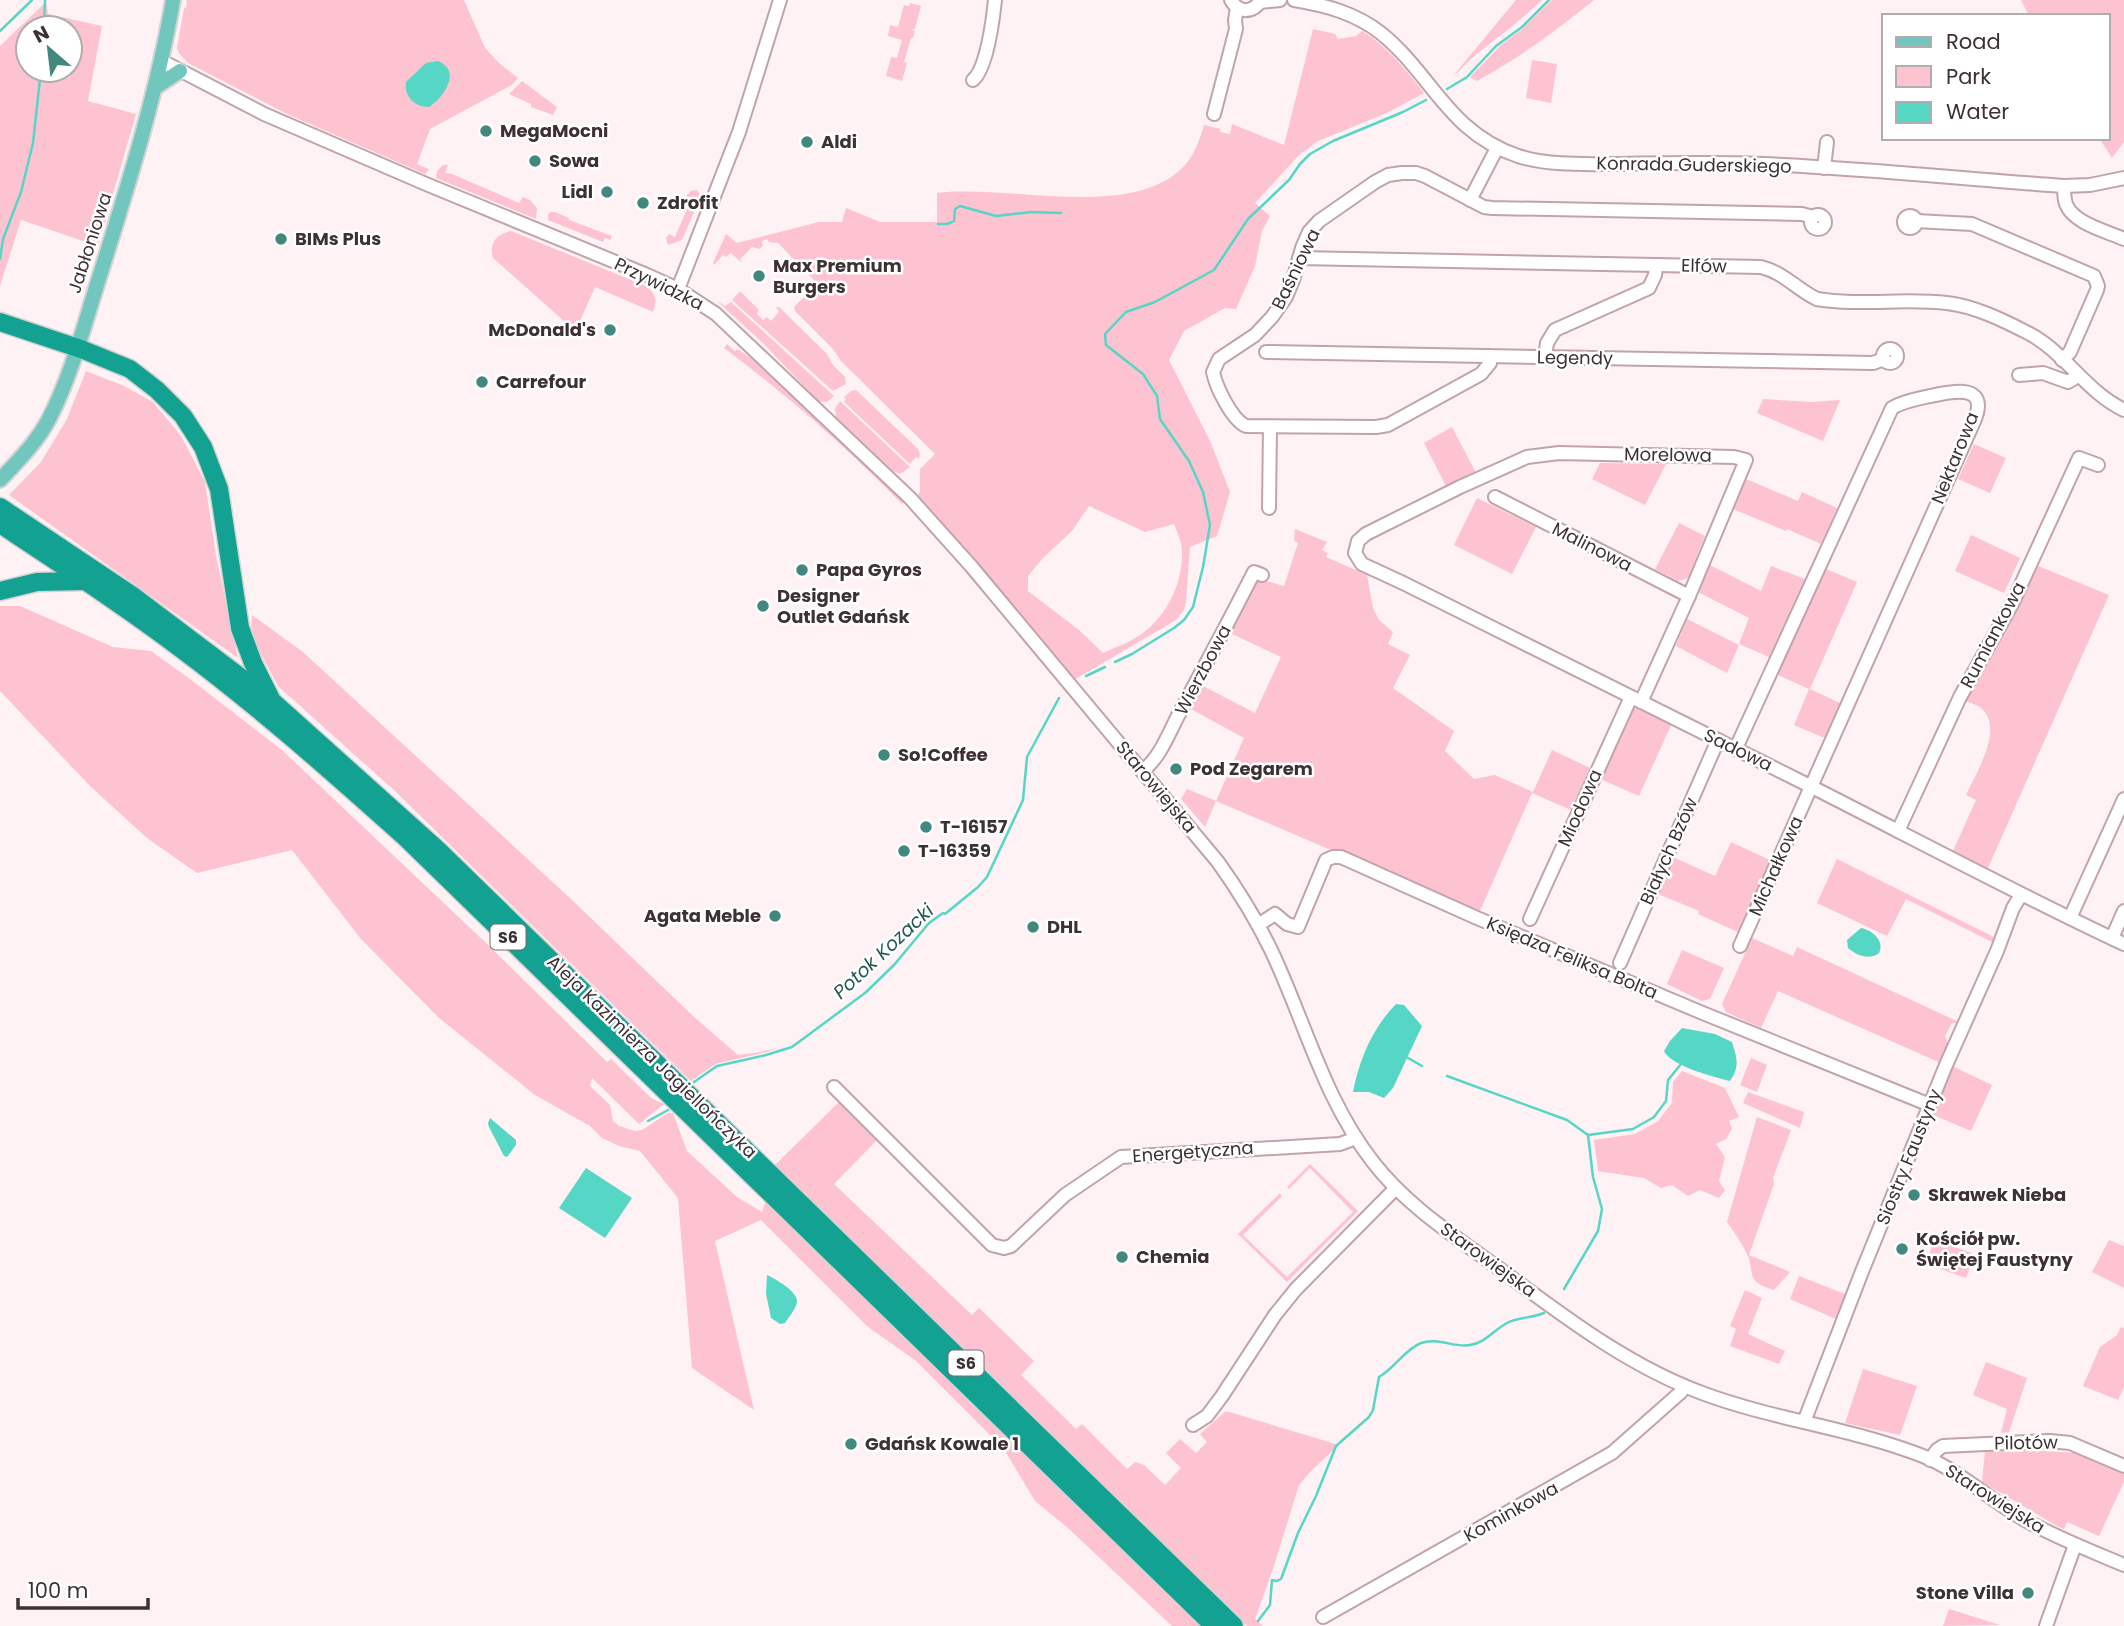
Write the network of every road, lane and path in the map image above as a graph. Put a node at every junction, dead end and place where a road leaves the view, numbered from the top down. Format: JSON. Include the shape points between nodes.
{"nodes":[{"id":1,"x":173,"y":0,"type":"edge"},
{"id":2,"x":780,"y":0,"type":"edge"},
{"id":3,"x":995,"y":0,"type":"edge"},
{"id":4,"x":1280,"y":0,"type":"edge"},
{"id":5,"x":1294,"y":0,"type":"edge"},
{"id":6,"x":1261,"y":1,"type":"edge"},
{"id":7,"x":1238,"y":6,"type":"edge"},
{"id":8,"x":162,"y":61,"type":"junction"},
{"id":9,"x":180,"y":71,"type":"junction"},
{"id":10,"x":972,"y":80,"type":"dead end"},
{"id":11,"x":156,"y":87,"type":"junction"},
{"id":12,"x":1214,"y":114,"type":"dead end"},
{"id":13,"x":1827,"y":142,"type":"dead end"},
{"id":14,"x":1497,"y":148,"type":"junction"},
{"id":15,"x":1824,"y":168,"type":"junction"},
{"id":16,"x":2124,"y":178,"type":"edge"},
{"id":17,"x":2064,"y":186,"type":"junction"},
{"id":18,"x":1470,"y":200,"type":"junction"},
{"id":19,"x":1813,"y":217,"type":"dead end"},
{"id":20,"x":1916,"y":221,"type":"dead end"},
{"id":21,"x":2124,"y":239,"type":"edge"},
{"id":22,"x":1299,"y":258,"type":"junction"},
{"id":23,"x":1656,"y":266,"type":"junction"},
{"id":24,"x":678,"y":289,"type":"junction"},
{"id":25,"x":0,"y":322,"type":"edge"},
{"id":26,"x":77,"y":347,"type":"junction"},
{"id":27,"x":1266,"y":352,"type":"dead end"},
{"id":28,"x":1490,"y":356,"type":"junction"},
{"id":29,"x":1545,"y":358,"type":"junction"},
{"id":30,"x":1884,"y":359,"type":"dead end"},
{"id":31,"x":2062,"y":360,"type":"junction"},
{"id":32,"x":2019,"y":375,"type":"dead end"},
{"id":33,"x":2078,"y":376,"type":"junction"},
{"id":34,"x":2124,"y":410,"type":"edge"},
{"id":35,"x":1270,"y":427,"type":"junction"},
{"id":36,"x":2098,"y":465,"type":"dead end"},
{"id":37,"x":0,"y":480,"type":"edge"},
{"id":38,"x":1495,"y":497,"type":"dead end"},
{"id":39,"x":1269,"y":508,"type":"dead end"},
{"id":40,"x":2,"y":514,"type":"edge"},
{"id":41,"x":1355,"y":553,"type":"joint"},
{"id":42,"x":1262,"y":575,"type":"dead end"},
{"id":43,"x":86,"y":581,"type":"junction"},
{"id":44,"x":0,"y":591,"type":"edge"},
{"id":45,"x":1689,"y":596,"type":"junction"},
{"id":46,"x":1075,"y":693,"type":"joint"},
{"id":47,"x":1636,"y":700,"type":"junction"},
{"id":48,"x":272,"y":701,"type":"junction"},
{"id":49,"x":1718,"y":740,"type":"junction"},
{"id":50,"x":1736,"y":748,"type":"junction"},
{"id":51,"x":1142,"y":771,"type":"junction"},
{"id":52,"x":1812,"y":787,"type":"junction"},
{"id":53,"x":2124,"y":799,"type":"edge"},
{"id":54,"x":1898,"y":831,"type":"junction"},
{"id":55,"x":2021,"y":895,"type":"junction"},
{"id":56,"x":2124,"y":911,"type":"edge"},
{"id":57,"x":2070,"y":918,"type":"junction"},
{"id":58,"x":1530,"y":919,"type":"dead end"},
{"id":59,"x":1258,"y":926,"type":"junction"},
{"id":60,"x":2118,"y":941,"type":"edge"},
{"id":61,"x":1740,"y":946,"type":"dead end"},
{"id":62,"x":1620,"y":963,"type":"dead end"},
{"id":63,"x":834,"y":1087,"type":"dead end"},
{"id":64,"x":1930,"y":1105,"type":"junction"},
{"id":65,"x":1356,"y":1138,"type":"junction"},
{"id":66,"x":1396,"y":1188,"type":"junction"},
{"id":67,"x":1684,"y":1386,"type":"junction"},
{"id":68,"x":1804,"y":1422,"type":"junction"},
{"id":69,"x":1193,"y":1425,"type":"dead end"},
{"id":70,"x":1930,"y":1460,"type":"junction"},
{"id":71,"x":2124,"y":1466,"type":"edge"},
{"id":72,"x":2075,"y":1545,"type":"junction"},
{"id":73,"x":2124,"y":1565,"type":"edge"},
{"id":74,"x":1323,"y":1617,"type":"dead end"},
{"id":75,"x":1214,"y":1626,"type":"edge"},
{"id":76,"x":1234,"y":1626,"type":"edge"},
{"id":77,"x":2046,"y":1626,"type":"edge"}],
"edges":[{"from":1,"to":8,"type":"main road","name":"Jabłoniowa"},
{"from":2,"to":24,"type":"street","via":[[739,132]]},
{"from":3,"to":10,"type":"street","via":[[982,62]]},
{"from":4,"to":6,"type":"street"},
{"from":5,"to":14,"type":"street","name":"Konrada Guderskiego","via":[[1367,23],[1462,123]]},
{"from":6,"to":7,"type":"street","via":[[1255,8]]},
{"from":7,"to":12,"type":"street","via":[[1243,21],[1236,29]]},
{"from":8,"to":9,"type":"street","name":"Przywidzka"},
{"from":8,"to":11,"type":"main road","name":"Jabłoniowa"},
{"from":9,"to":11,"type":"main road"},
{"from":9,"to":24,"type":"street","name":"Przywidzka","via":[[264,114]]},
{"from":11,"to":26,"type":"main road","name":"Jabłoniowa"},
{"from":13,"to":15,"type":"street"},
{"from":14,"to":15,"type":"street","name":"Konrada Guderskiego","via":[[1535,160],[1577,164]]},
{"from":14,"to":18,"type":"street"},
{"from":15,"to":17,"type":"street","name":"Konrada Guderskiego"},
{"from":16,"to":17,"type":"street","name":"Konrada Guderskiego"},
{"from":17,"to":21,"type":"street","via":[[2071,212]]},
{"from":18,"to":19,"type":"street","name":"Baśniowa","via":[[1492,208]]},
{"from":18,"to":22,"type":"street","name":"Baśniowa","via":[[1416,173],[1388,176],[1319,221],[1309,232]]},
{"from":20,"to":31,"type":"street","via":[[1972,224],[2094,276],[2098,290]]},
{"from":22,"to":23,"type":"street","name":"Elfów"},
{"from":22,"to":35,"type":"street","name":"Baśniowa","via":[[1286,297],[1272,317],[1255,335],[1219,359],[1213,372],[1239,423]]},
{"from":23,"to":29,"type":"street","via":[[1653,283],[1642,293],[1555,330]]},
{"from":23,"to":31,"type":"street","name":"Elfów","via":[[1761,267],[1827,301],[1960,305],[2028,333]]},
{"from":24,"to":46,"type":"street","name":"Przywidzka","via":[[716,314],[904,492]]},
{"from":25,"to":26,"type":"highway"},
{"from":26,"to":37,"type":"main road","name":"Jabłoniowa","via":[[48,420]]},
{"from":26,"to":48,"type":"highway","via":[[130,369],[157,390],[183,416],[203,447],[219,489],[240,628]]},
{"from":27,"to":28,"type":"street","name":"Legendy"},
{"from":28,"to":29,"type":"street","name":"Legendy"},
{"from":28,"to":35,"type":"street","name":"Baśniowa","via":[[1481,374],[1388,425]]},
{"from":29,"to":30,"type":"street","name":"Legendy","via":[[1873,363]]},
{"from":31,"to":33,"type":"street","name":"Elfów"},
{"from":32,"to":33,"type":"street","via":[[2043,373],[2068,382]]},
{"from":33,"to":34,"type":"street","name":"Elfów","via":[[2099,396]]},
{"from":35,"to":39,"type":"street"},
{"from":36,"to":54,"type":"street","name":"Rumiankowa","via":[[2079,458]]},
{"from":38,"to":45,"type":"street","name":"Malinowa"},
{"from":40,"to":43,"type":"highway","name":"Aleja Kazimierza Jagiellończyka","number":"S6"},
{"from":40,"to":48,"type":"highway","name":"Aleja Kazimierza Jagiellończyka","number":"S6","via":[[133,596]]},
{"from":41,"to":45,"type":"street","name":"Morelowa","via":[[1366,534],[1527,457],[1559,453],[1746,460]]},
{"from":41,"to":47,"type":"street","name":"Sadowa","via":[[1362,564]]},
{"from":42,"to":51,"type":"street","name":"Wierzbowa","via":[[1254,572],[1164,742]]},
{"from":43,"to":44,"type":"highway","via":[[37,582]]},
{"from":43,"to":75,"type":"highway","name":"Aleja Kazimierza Jagiellończyka","number":"S6","via":[[280,727],[406,838]]},
{"from":45,"to":47,"type":"street","name":"Morelowa"},
{"from":46,"to":51,"type":"street","name":"Starowiejska"},
{"from":47,"to":49,"type":"street","name":"Sadowa"},
{"from":47,"to":58,"type":"street","name":"Miodowa"},
{"from":48,"to":76,"type":"highway","name":"Aleja Kazimierza Jagiellończyka","number":"S6","via":[[508,916]]},
{"from":49,"to":50,"type":"street","name":"Sadowa"},
{"from":49,"to":62,"type":"street","name":"Białych Bzów"},
{"from":50,"to":52,"type":"street","name":"Sadowa"},
{"from":50,"to":52,"type":"street","name":"Nektarowa","via":[[1892,408],[1957,390],[1968,392],[1976,401],[1975,419]]},
{"from":51,"to":59,"type":"street","name":"Starowiejska","via":[[1218,862]]},
{"from":52,"to":54,"type":"street","name":"Sadowa"},
{"from":52,"to":61,"type":"street","name":"Michałkowa"},
{"from":53,"to":57,"type":"street"},
{"from":54,"to":55,"type":"street","name":"Sadowa"},
{"from":55,"to":57,"type":"street","name":"Sadowa"},
{"from":55,"to":64,"type":"street","name":"Siostry Faustyny"},
{"from":56,"to":60,"type":"street"},
{"from":57,"to":60,"type":"street","name":"Sadowa"},
{"from":59,"to":64,"type":"street","name":"Księdza Feliksa Bolta","via":[[1275,914],[1298,927],[1326,860],[1341,857],[1709,1016]]},
{"from":59,"to":65,"type":"street","name":"Starowiejska","via":[[1328,1087]]},
{"from":63,"to":65,"type":"street","name":"Energetyczna","via":[[992,1245],[1004,1248],[1065,1195],[1121,1157],[1340,1144]]},
{"from":64,"to":68,"type":"street","name":"Siostry Faustyny"},
{"from":65,"to":66,"type":"street","name":"Starowiejska"},
{"from":66,"to":67,"type":"street","name":"Starowiejska","via":[[1547,1303],[1629,1359]]},
{"from":66,"to":69,"type":"street","via":[[1296,1289],[1207,1416]]},
{"from":67,"to":68,"type":"street","name":"Starowiejska"},
{"from":67,"to":74,"type":"street","name":"Kominkowa","via":[[1612,1453]]},
{"from":68,"to":70,"type":"street","name":"Starowiejska"},
{"from":70,"to":71,"type":"street","name":"Pilotów","via":[[1943,1446],[2050,1441],[2070,1443]]},
{"from":70,"to":72,"type":"street","name":"Starowiejska","via":[[2022,1519]]},
{"from":72,"to":73,"type":"street","name":"Starowiejska"},
{"from":72,"to":77,"type":"street"}]}
